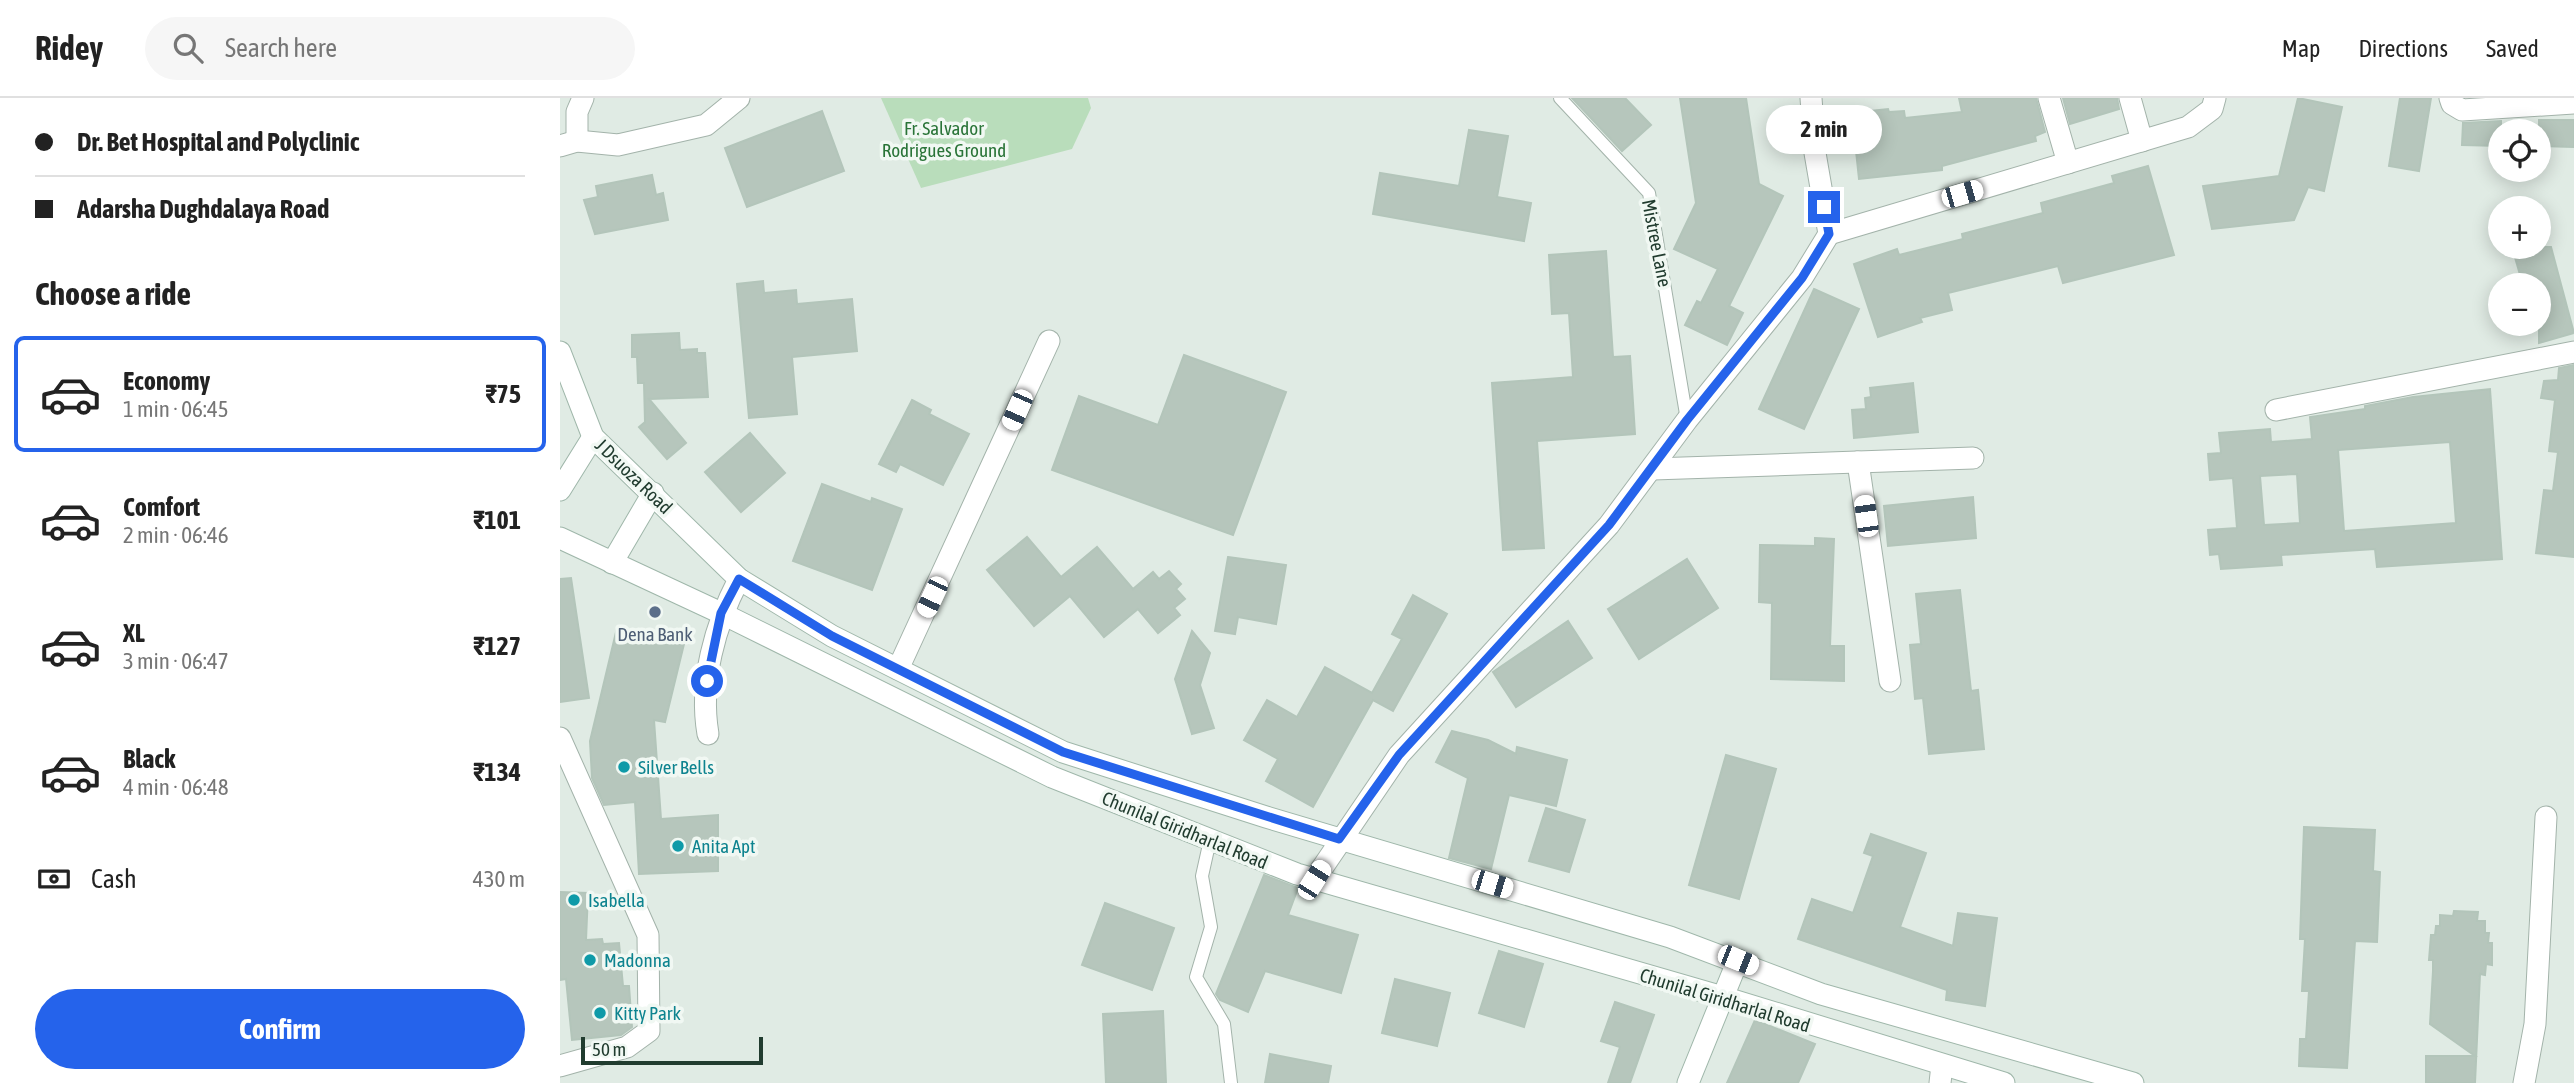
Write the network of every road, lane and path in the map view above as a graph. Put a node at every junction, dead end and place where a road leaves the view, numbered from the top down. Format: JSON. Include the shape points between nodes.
{"nodes":[{"id":1,"x":583,"y":98,"type":"edge"},
{"id":2,"x":739,"y":98,"type":"edge"},
{"id":3,"x":1560,"y":98,"type":"edge"},
{"id":4,"x":1811,"y":98,"type":"edge"},
{"id":5,"x":2049,"y":98,"type":"edge"},
{"id":6,"x":2130,"y":98,"type":"edge"},
{"id":7,"x":2215,"y":98,"type":"edge"},
{"id":8,"x":2450,"y":98,"type":"edge"},
{"id":9,"x":2574,"y":103,"type":"edge"},
{"id":10,"x":2142,"y":141,"type":"junction"},
{"id":11,"x":568,"y":144,"type":"edge"},
{"id":12,"x":2068,"y":163,"type":"junction"},
{"id":13,"x":1829,"y":234,"type":"junction"},
{"id":14,"x":1049,"y":341,"type":"dead end"},
{"id":15,"x":560,"y":352,"type":"edge"},
{"id":16,"x":2574,"y":352,"type":"edge"},
{"id":17,"x":2276,"y":410,"type":"dead end"},
{"id":18,"x":1687,"y":420,"type":"junction"},
{"id":19,"x":593,"y":438,"type":"junction"},
{"id":20,"x":1973,"y":458,"type":"dead end"},
{"id":21,"x":1858,"y":462,"type":"junction"},
{"id":22,"x":1653,"y":468,"type":"junction"},
{"id":23,"x":560,"y":490,"type":"edge"},
{"id":24,"x":653,"y":493,"type":"junction"},
{"id":25,"x":560,"y":538,"type":"edge"},
{"id":26,"x":612,"y":563,"type":"junction"},
{"id":27,"x":739,"y":579,"type":"junction"},
{"id":28,"x":721,"y":613,"type":"junction"},
{"id":29,"x":898,"y":669,"type":"junction"},
{"id":30,"x":1890,"y":681,"type":"dead end"},
{"id":31,"x":708,"y":734,"type":"dead end"},
{"id":32,"x":561,"y":746,"type":"edge"},
{"id":33,"x":2546,"y":817,"type":"dead end"},
{"id":34,"x":1339,"y":839,"type":"junction"},
{"id":35,"x":1210,"y":840,"type":"junction"},
{"id":36,"x":1314,"y":880,"type":"junction"},
{"id":37,"x":1738,"y":960,"type":"junction"},
{"id":38,"x":1723,"y":997,"type":"junction"},
{"id":39,"x":560,"y":1066,"type":"edge"},
{"id":40,"x":1941,"y":1074,"type":"edge"},
{"id":41,"x":1231,"y":1083,"type":"edge"},
{"id":42,"x":1688,"y":1083,"type":"edge"},
{"id":43,"x":2004,"y":1083,"type":"edge"},
{"id":44,"x":2133,"y":1083,"type":"edge"},
{"id":45,"x":2525,"y":1083,"type":"edge"}],
"edges":[{"from":1,"to":11,"type":"street"},
{"from":2,"to":11,"type":"street","via":[[706,125],[618,145]]},
{"from":3,"to":18,"type":"lane","name":"Mistree Lane","via":[[1649,193]]},
{"from":4,"to":13,"type":"street"},
{"from":5,"to":12,"type":"street"},
{"from":6,"to":10,"type":"street"},
{"from":7,"to":10,"type":"street","via":[[2212,109],[2188,127]]},
{"from":8,"to":9,"type":"street","via":[[2462,110]]},
{"from":10,"to":12,"type":"street"},
{"from":12,"to":13,"type":"street"},
{"from":13,"to":18,"type":"street","via":[[1802,278]]},
{"from":14,"to":29,"type":"street"},
{"from":15,"to":19,"type":"street","name":"J Dsuoza Road"},
{"from":16,"to":17,"type":"street"},
{"from":18,"to":22,"type":"street"},
{"from":19,"to":23,"type":"street"},
{"from":19,"to":24,"type":"street","name":"J Dsuoza Road"},
{"from":20,"to":21,"type":"street"},
{"from":21,"to":22,"type":"street"},
{"from":21,"to":30,"type":"street"},
{"from":22,"to":34,"type":"street","via":[[1609,525],[1399,755]]},
{"from":24,"to":26,"type":"street"},
{"from":24,"to":27,"type":"street","name":"J Dsuoza Road"},
{"from":25,"to":26,"type":"street","name":"Chunilal Giridharlal Road"},
{"from":26,"to":28,"type":"street","name":"Chunilal Giridharlal Road"},
{"from":27,"to":28,"type":"street"},
{"from":27,"to":29,"type":"street","name":"Chunilal Giridharlal Road","via":[[832,636]]},
{"from":28,"to":31,"type":"street","via":[[707,681]]},
{"from":28,"to":35,"type":"street","name":"Chunilal Giridharlal Road","via":[[1052,777]]},
{"from":29,"to":34,"type":"street","name":"Chunilal Giridharlal Road","via":[[1063,752]]},
{"from":32,"to":39,"type":"street","via":[[648,935],[649,1031],[627,1047]]},
{"from":33,"to":45,"type":"street","via":[[2535,1024]]},
{"from":34,"to":36,"type":"street"},
{"from":34,"to":37,"type":"street","name":"Chunilal Giridharlal Road"},
{"from":35,"to":36,"type":"street","name":"Chunilal Giridharlal Road"},
{"from":35,"to":41,"type":"lane","via":[[1202,876],[1211,927],[1196,977],[1224,1024]]},
{"from":36,"to":38,"type":"street","name":"Chunilal Giridharlal Road"},
{"from":37,"to":38,"type":"street"},
{"from":37,"to":44,"type":"street","name":"Chunilal Giridharlal Road","via":[[1821,994]]},
{"from":38,"to":40,"type":"street","name":"Chunilal Giridharlal Road"},
{"from":38,"to":42,"type":"street"},
{"from":40,"to":43,"type":"street","name":"Chunilal Giridharlal Road"}]}
